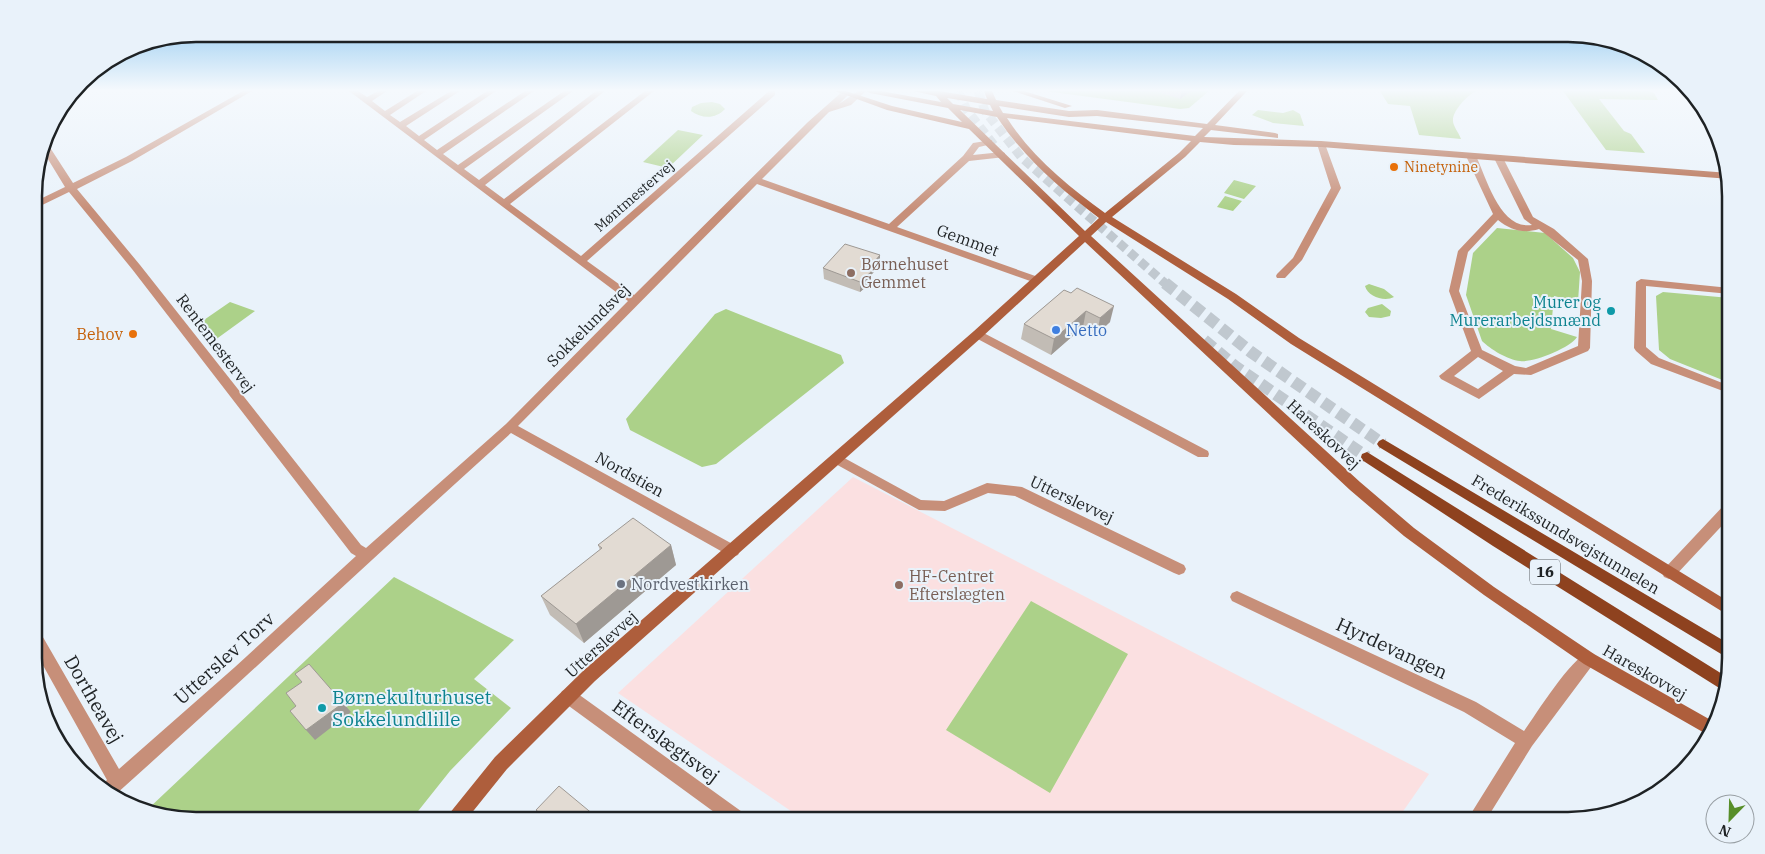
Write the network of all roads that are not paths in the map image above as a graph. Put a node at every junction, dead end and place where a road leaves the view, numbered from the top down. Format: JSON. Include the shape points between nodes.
{"nodes":[{"id":1,"x":177,"y":131,"type":"edge"},
{"id":2,"x":406,"y":131,"type":"edge"},
{"id":3,"x":432,"y":131,"type":"edge"},
{"id":4,"x":471,"y":131,"type":"edge"},
{"id":5,"x":512,"y":131,"type":"edge"},
{"id":6,"x":548,"y":131,"type":"edge"},
{"id":7,"x":598,"y":131,"type":"edge"},
{"id":8,"x":729,"y":131,"type":"edge"},
{"id":9,"x":804,"y":131,"type":"edge"},
{"id":10,"x":978,"y":131,"type":"edge"},
{"id":11,"x":1010,"y":131,"type":"edge"},
{"id":12,"x":1119,"y":131,"type":"edge"},
{"id":13,"x":1206,"y":131,"type":"edge"},
{"id":14,"x":1240,"y":131,"type":"edge"},
{"id":15,"x":1199,"y":139,"type":"junction"},
{"id":16,"x":418,"y":140,"type":"junction"},
{"id":17,"x":989,"y":142,"type":"junction"},
{"id":18,"x":1322,"y":144,"type":"junction"},
{"id":19,"x":49,"y":153,"type":"edge"},
{"id":20,"x":437,"y":154,"type":"junction"},
{"id":21,"x":1002,"y":155,"type":"junction"},
{"id":22,"x":1471,"y":156,"type":"junction"},
{"id":23,"x":966,"y":158,"type":"junction"},
{"id":24,"x":1498,"y":158,"type":"junction"},
{"id":25,"x":458,"y":169,"type":"junction"},
{"id":26,"x":1721,"y":175,"type":"edge"},
{"id":27,"x":755,"y":180,"type":"junction"},
{"id":28,"x":478,"y":185,"type":"junction"},
{"id":29,"x":71,"y":188,"type":"junction"},
{"id":30,"x":43,"y":202,"type":"edge"},
{"id":31,"x":504,"y":204,"type":"junction"},
{"id":32,"x":1498,"y":214,"type":"junction"},
{"id":33,"x":1106,"y":217,"type":"junction"},
{"id":34,"x":1540,"y":225,"type":"junction"},
{"id":35,"x":890,"y":228,"type":"junction"},
{"id":36,"x":1085,"y":236,"type":"junction"},
{"id":37,"x":581,"y":261,"type":"junction"},
{"id":38,"x":1281,"y":276,"type":"dead end"},
{"id":39,"x":1037,"y":280,"type":"junction"},
{"id":40,"x":1722,"y":290,"type":"edge"},
{"id":41,"x":636,"y":302,"type":"junction"},
{"id":42,"x":978,"y":334,"type":"junction"},
{"id":43,"x":1477,"y":352,"type":"junction"},
{"id":44,"x":1512,"y":370,"type":"junction"},
{"id":45,"x":1722,"y":387,"type":"edge"},
{"id":46,"x":510,"y":427,"type":"junction"},
{"id":47,"x":1383,"y":444,"type":"tunnel mouth"},
{"id":48,"x":1203,"y":454,"type":"dead end"},
{"id":49,"x":1367,"y":457,"type":"tunnel mouth"},
{"id":50,"x":837,"y":459,"type":"junction"},
{"id":51,"x":1722,"y":517,"type":"edge"},
{"id":52,"x":733,"y":551,"type":"junction"},
{"id":53,"x":367,"y":555,"type":"junction"},
{"id":54,"x":1179,"y":569,"type":"dead end"},
{"id":55,"x":1669,"y":573,"type":"junction"},
{"id":56,"x":1237,"y":597,"type":"dead end"},
{"id":57,"x":1722,"y":605,"type":"edge"},
{"id":58,"x":1722,"y":648,"type":"edge"},
{"id":59,"x":42,"y":650,"type":"edge"},
{"id":60,"x":1589,"y":659,"type":"junction"},
{"id":61,"x":1721,"y":681,"type":"edge"},
{"id":62,"x":568,"y":696,"type":"junction"},
{"id":63,"x":1707,"y":726,"type":"edge"},
{"id":64,"x":1526,"y":741,"type":"junction"},
{"id":65,"x":113,"y":785,"type":"edge"},
{"id":66,"x":1482,"y":811,"type":"edge"},
{"id":67,"x":462,"y":812,"type":"edge"},
{"id":68,"x":727,"y":812,"type":"edge"}],
"edges":[{"from":1,"to":29,"type":"street"},
{"from":2,"to":16,"type":"street"},
{"from":3,"to":16,"type":"street"},
{"from":4,"to":20,"type":"street"},
{"from":5,"to":25,"type":"street"},
{"from":6,"to":28,"type":"street"},
{"from":7,"to":31,"type":"street"},
{"from":8,"to":37,"type":"street","name":"Møntmestervej"},
{"from":9,"to":27,"type":"street","name":"Sokkelundsvej"},
{"from":10,"to":17,"type":"street","name":"Hareskovvej"},
{"from":11,"to":33,"type":"street","via":[[1042,166]]},
{"from":12,"to":15,"type":"street"},
{"from":13,"to":15,"type":"street","name":"Utterslevvej"},
{"from":14,"to":18,"type":"street"},
{"from":15,"to":18,"type":"street"},
{"from":15,"to":33,"type":"street","name":"Utterslevvej"},
{"from":16,"to":20,"type":"street"},
{"from":17,"to":21,"type":"street","name":"Hareskovvej"},
{"from":17,"to":23,"type":"street","via":[[976,145]]},
{"from":18,"to":22,"type":"street"},
{"from":18,"to":38,"type":"street","via":[[1336,188],[1297,260]]},
{"from":19,"to":29,"type":"street","name":"Rentemestervej"},
{"from":20,"to":25,"type":"street"},
{"from":21,"to":23,"type":"street"},
{"from":21,"to":36,"type":"street","name":"Hareskovvej"},
{"from":22,"to":24,"type":"street"},
{"from":22,"to":32,"type":"street"},
{"from":23,"to":35,"type":"street"},
{"from":24,"to":26,"type":"street"},
{"from":24,"to":34,"type":"street","via":[[1529,219]]},
{"from":25,"to":28,"type":"street"},
{"from":27,"to":35,"type":"street","name":"Gemmet"},
{"from":27,"to":41,"type":"street","name":"Sokkelundsvej"},
{"from":28,"to":31,"type":"street"},
{"from":29,"to":30,"type":"street"},
{"from":29,"to":53,"type":"street","name":"Rentemestervej","via":[[136,266],[356,549]]},
{"from":31,"to":37,"type":"street"},
{"from":32,"to":34,"type":"street","via":[[1504,223],[1518,228],[1533,229]]},
{"from":32,"to":43,"type":"street","via":[[1463,251],[1454,291]]},
{"from":33,"to":36,"type":"street","name":"Utterslevvej"},
{"from":33,"to":55,"type":"street","via":[[1303,346]]},
{"from":34,"to":44,"type":"street","via":[[1583,259],[1587,281],[1584,348],[1527,372]]},
{"from":35,"to":39,"type":"street","name":"Gemmet"},
{"from":36,"to":39,"type":"street","name":"Utterslevvej"},
{"from":36,"to":60,"type":"street","name":"Hareskovvej","via":[[1347,480],[1408,532]]},
{"from":37,"to":41,"type":"street"},
{"from":39,"to":42,"type":"street","name":"Utterslevvej"},
{"from":40,"to":45,"type":"street","via":[[1641,282],[1640,348],[1655,361]]},
{"from":41,"to":46,"type":"street","name":"Sokkelundsvej"},
{"from":42,"to":48,"type":"street"},
{"from":42,"to":50,"type":"street","name":"Utterslevvej"},
{"from":43,"to":44,"type":"street"},
{"from":43,"to":44,"type":"street","via":[[1445,376],[1479,395]]},
{"from":46,"to":52,"type":"street","name":"Nordstien"},
{"from":46,"to":53,"type":"street","name":"Sokkelundsvej"},
{"from":47,"to":58,"type":"main road","name":"Frederikssundsvejstunnelen","number":"16"},
{"from":49,"to":61,"type":"main road","number":"16"},
{"from":50,"to":52,"type":"street","name":"Utterslevvej"},
{"from":50,"to":54,"type":"street","name":"Utterslevvej","via":[[919,505],[945,506],[987,488],[1017,492]]},
{"from":51,"to":55,"type":"street"},
{"from":52,"to":62,"type":"street","name":"Utterslevvej"},
{"from":53,"to":65,"type":"street","name":"Utterslev Torv"},
{"from":55,"to":57,"type":"street"},
{"from":56,"to":64,"type":"street","name":"Hyrdevangen","via":[[1470,707]]},
{"from":59,"to":65,"type":"street","name":"Dortheavej"},
{"from":60,"to":63,"type":"street","name":"Hareskovvej"},
{"from":60,"to":64,"type":"street"},
{"from":62,"to":67,"type":"street","via":[[502,762]]},
{"from":62,"to":68,"type":"street","name":"Efterslægtsvej"},
{"from":64,"to":66,"type":"street"}]}
